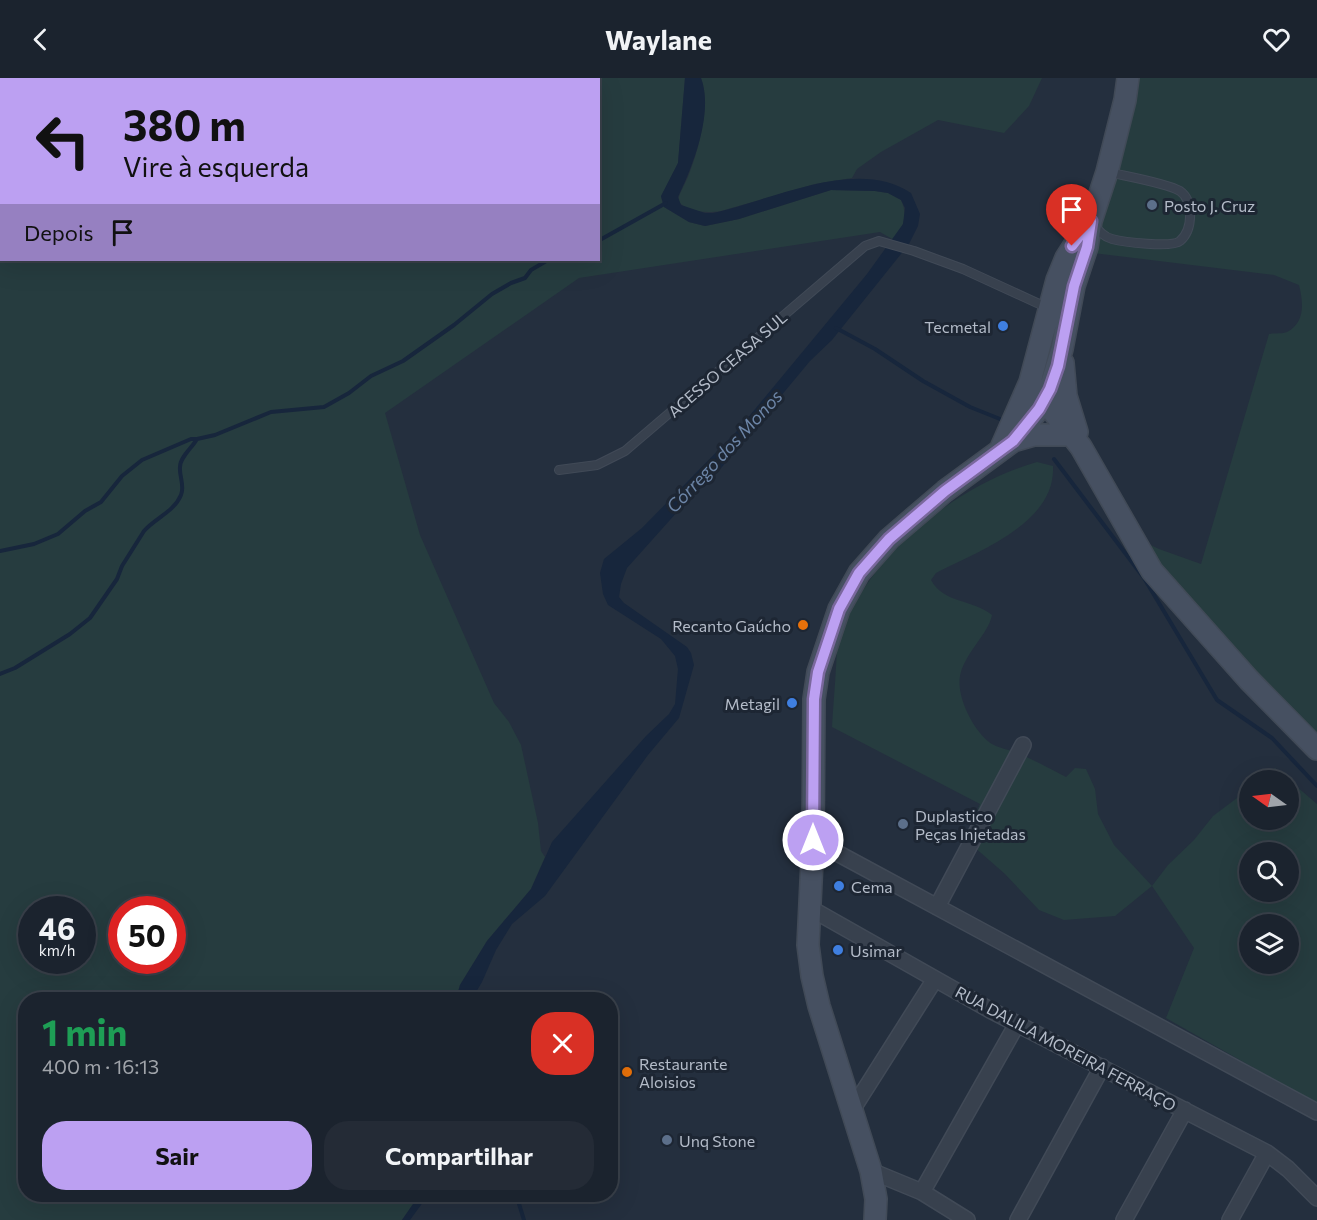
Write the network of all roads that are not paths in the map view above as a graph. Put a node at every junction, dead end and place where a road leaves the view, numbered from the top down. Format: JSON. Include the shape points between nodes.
{"nodes":[{"id":1,"x":1128,"y":78,"type":"edge"},
{"id":2,"x":1107,"y":172,"type":"junction"},
{"id":3,"x":1091,"y":221,"type":"junction"},
{"id":4,"x":1059,"y":314,"type":"junction"},
{"id":5,"x":1062,"y":349,"type":"junction"},
{"id":6,"x":1030,"y":382,"type":"junction"},
{"id":7,"x":1045,"y":399,"type":"junction"},
{"id":8,"x":1077,"y":441,"type":"junction"},
{"id":9,"x":1006,"y":446,"type":"junction"},
{"id":10,"x":559,"y":470,"type":"dead end"},
{"id":11,"x":1023,"y":745,"type":"dead end"},
{"id":12,"x":1317,"y":749,"type":"edge"},
{"id":13,"x":813,"y":840,"type":"junction"},
{"id":14,"x":808,"y":907,"type":"junction"},
{"id":15,"x":937,"y":907,"type":"junction"},
{"id":16,"x":935,"y":979,"type":"junction"},
{"id":17,"x":1017,"y":1024,"type":"junction"},
{"id":18,"x":1102,"y":1066,"type":"junction"},
{"id":19,"x":852,"y":1110,"type":"junction"},
{"id":20,"x":1185,"y":1110,"type":"junction"},
{"id":21,"x":1317,"y":1112,"type":"edge"},
{"id":22,"x":1267,"y":1153,"type":"junction"},
{"id":23,"x":871,"y":1171,"type":"junction"},
{"id":24,"x":922,"y":1192,"type":"junction"},
{"id":25,"x":1317,"y":1198,"type":"edge"},
{"id":26,"x":875,"y":1220,"type":"edge"},
{"id":27,"x":967,"y":1220,"type":"edge"},
{"id":28,"x":1018,"y":1220,"type":"edge"},
{"id":29,"x":1124,"y":1220,"type":"edge"},
{"id":30,"x":1230,"y":1220,"type":"edge"}],
"edges":[{"from":1,"to":2,"type":"main road"},
{"from":2,"to":3,"type":"main road"},
{"from":2,"to":3,"type":"lane","via":[[1180,191],[1189,201],[1187,231],[1180,242],[1170,245],[1112,239]]},
{"from":3,"to":4,"type":"main road","via":[[1074,286]]},
{"from":4,"to":5,"type":"main road"},
{"from":4,"to":6,"type":"main road"},
{"from":4,"to":10,"type":"lane","name":"ACESSO CEASA SUL","via":[[963,269],[886,242],[872,242],[625,451],[597,465]]},
{"from":5,"to":7,"type":"main road"},
{"from":5,"to":8,"type":"main road","via":[[1066,396]]},
{"from":6,"to":7,"type":"main road"},
{"from":6,"to":9,"type":"main road"},
{"from":7,"to":8,"type":"main road"},
{"from":7,"to":9,"type":"main road","via":[[1029,424]]},
{"from":8,"to":9,"type":"main road","via":[[1034,435]]},
{"from":8,"to":12,"type":"main road","via":[[1159,580]]},
{"from":9,"to":13,"type":"main road","via":[[889,539],[859,573],[839,609],[818,672],[814,699]]},
{"from":11,"to":15,"type":"street"},
{"from":13,"to":14,"type":"main road"},
{"from":13,"to":15,"type":"street"},
{"from":14,"to":16,"type":"street","name":"RUA DALILA MOREIRA FERRAÇO"},
{"from":14,"to":19,"type":"main road","via":[[812,976]]},
{"from":15,"to":21,"type":"street"},
{"from":16,"to":17,"type":"street","name":"RUA DALILA MOREIRA FERRAÇO"},
{"from":16,"to":19,"type":"street"},
{"from":17,"to":18,"type":"street","name":"RUA DALILA MOREIRA FERRAÇO"},
{"from":17,"to":24,"type":"street"},
{"from":18,"to":20,"type":"street","name":"RUA DALILA MOREIRA FERRAÇO"},
{"from":18,"to":28,"type":"street"},
{"from":19,"to":23,"type":"main road"},
{"from":20,"to":22,"type":"street","name":"RUA DALILA MOREIRA FERRAÇO"},
{"from":20,"to":29,"type":"street"},
{"from":22,"to":25,"type":"street","name":"RUA DALILA MOREIRA FERRAÇO"},
{"from":22,"to":30,"type":"street"},
{"from":23,"to":24,"type":"street"},
{"from":23,"to":26,"type":"main road"},
{"from":24,"to":27,"type":"street"}]}
